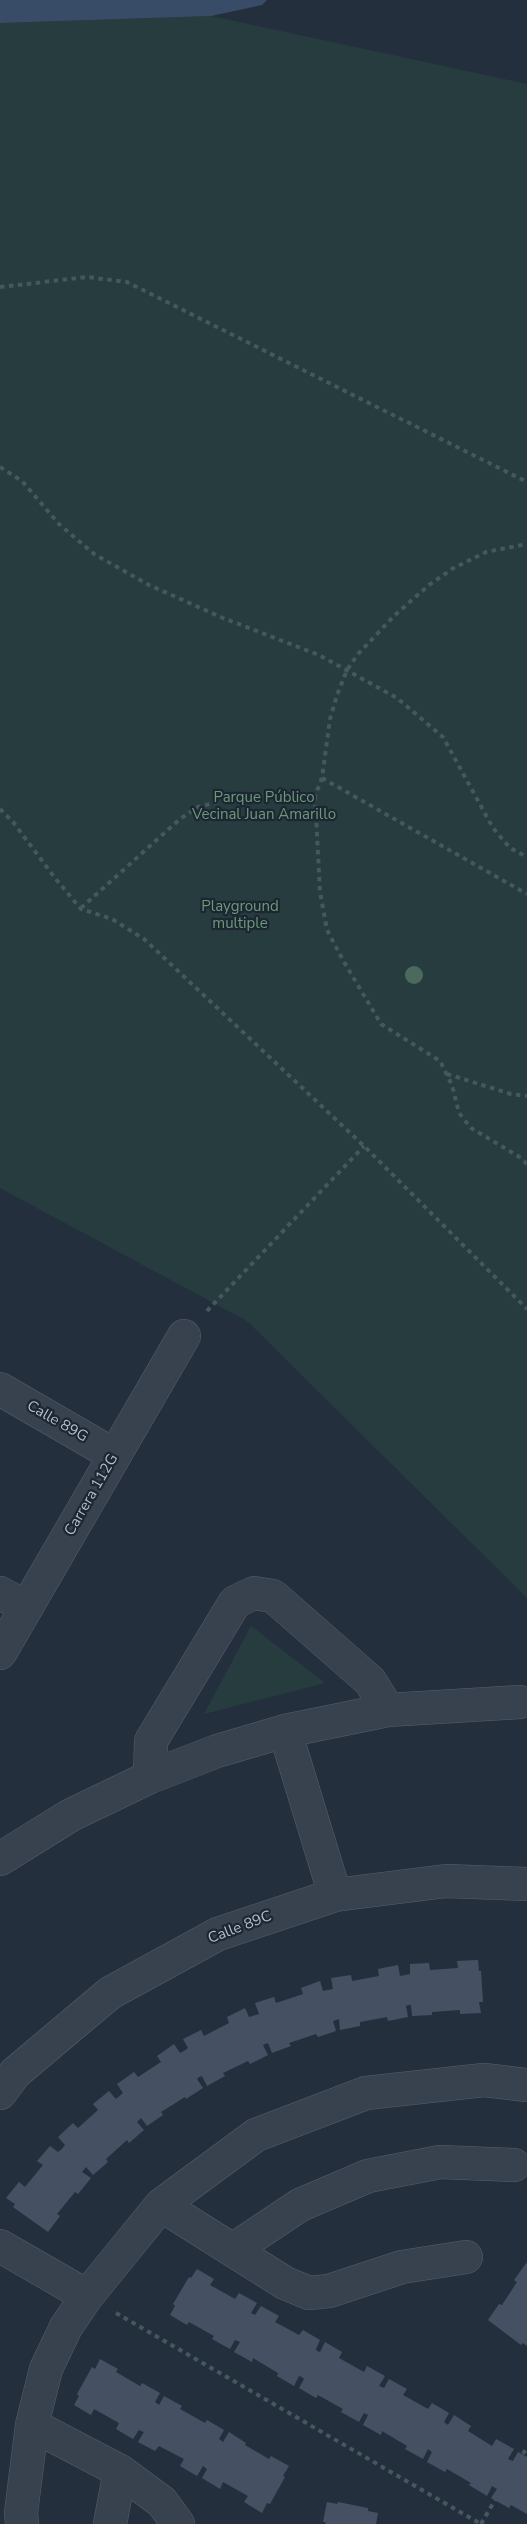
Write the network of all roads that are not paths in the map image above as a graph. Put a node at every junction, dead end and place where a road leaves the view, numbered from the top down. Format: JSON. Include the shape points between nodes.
{"nodes":[{"id":1,"x":184,"y":1336,"type":"road end"},
{"id":2,"x":0,"y":1389,"type":"edge"},
{"id":3,"x":114,"y":1455,"type":"junction"},
{"id":4,"x":13,"y":1600,"type":"edge"},
{"id":5,"x":0,"y":1653,"type":"edge"},
{"id":6,"x":520,"y":1702,"type":"dead end"},
{"id":7,"x":388,"y":1710,"type":"junction"},
{"id":8,"x":285,"y":1731,"type":"junction"},
{"id":9,"x":150,"y":1777,"type":"junction"},
{"id":10,"x":0,"y":1858,"type":"edge"},
{"id":11,"x":527,"y":1884,"type":"edge"},
{"id":12,"x":335,"y":1895,"type":"junction"},
{"id":13,"x":527,"y":2085,"type":"edge"},
{"id":14,"x":0,"y":2093,"type":"edge"},
{"id":15,"x":514,"y":2165,"type":"dead end"},
{"id":16,"x":161,"y":2205,"type":"junction"},
{"id":17,"x":0,"y":2246,"type":"edge"},
{"id":18,"x":234,"y":2249,"type":"junction"},
{"id":19,"x":466,"y":2257,"type":"dead end"},
{"id":20,"x":87,"y":2296,"type":"junction"},
{"id":21,"x":32,"y":2425,"type":"junction"},
{"id":22,"x":120,"y":2471,"type":"junction"},
{"id":23,"x":22,"y":2524,"type":"edge"},
{"id":24,"x":110,"y":2524,"type":"edge"},
{"id":25,"x":178,"y":2524,"type":"edge"}],
"edges":[{"from":1,"to":3,"type":"street","name":"Carrera 112G"},
{"from":2,"to":3,"type":"street","name":"Calle 89G"},
{"from":3,"to":4,"type":"street","name":"Carrera 112G"},
{"from":4,"to":5,"type":"street","name":"Carrera 112G"},
{"from":6,"to":7,"type":"street"},
{"from":7,"to":8,"type":"street"},
{"from":7,"to":9,"type":"street","via":[[370,1681],[273,1596],[254,1593],[235,1602],[151,1741]]},
{"from":8,"to":9,"type":"street","via":[[217,1751]]},
{"from":8,"to":12,"type":"street"},
{"from":9,"to":10,"type":"street","via":[[71,1815]]},
{"from":11,"to":12,"type":"street","name":"Calle 89C","via":[[446,1881]]},
{"from":12,"to":14,"type":"street","name":"Calle 89C","via":[[218,1934],[110,1993],[15,2073]]},
{"from":13,"to":16,"type":"street","via":[[484,2080],[366,2093],[256,2135]]},
{"from":15,"to":18,"type":"street","via":[[440,2162],[368,2176],[300,2205]]},
{"from":16,"to":18,"type":"street"},
{"from":16,"to":20,"type":"street"},
{"from":17,"to":20,"type":"street"},
{"from":18,"to":19,"type":"street","via":[[285,2283],[309,2293],[328,2291],[402,2267]]},
{"from":20,"to":21,"type":"street","via":[[66,2327],[46,2369]]},
{"from":21,"to":22,"type":"street"},
{"from":21,"to":23,"type":"street"},
{"from":22,"to":24,"type":"street"},
{"from":22,"to":25,"type":"street","via":[[162,2502]]}]}
